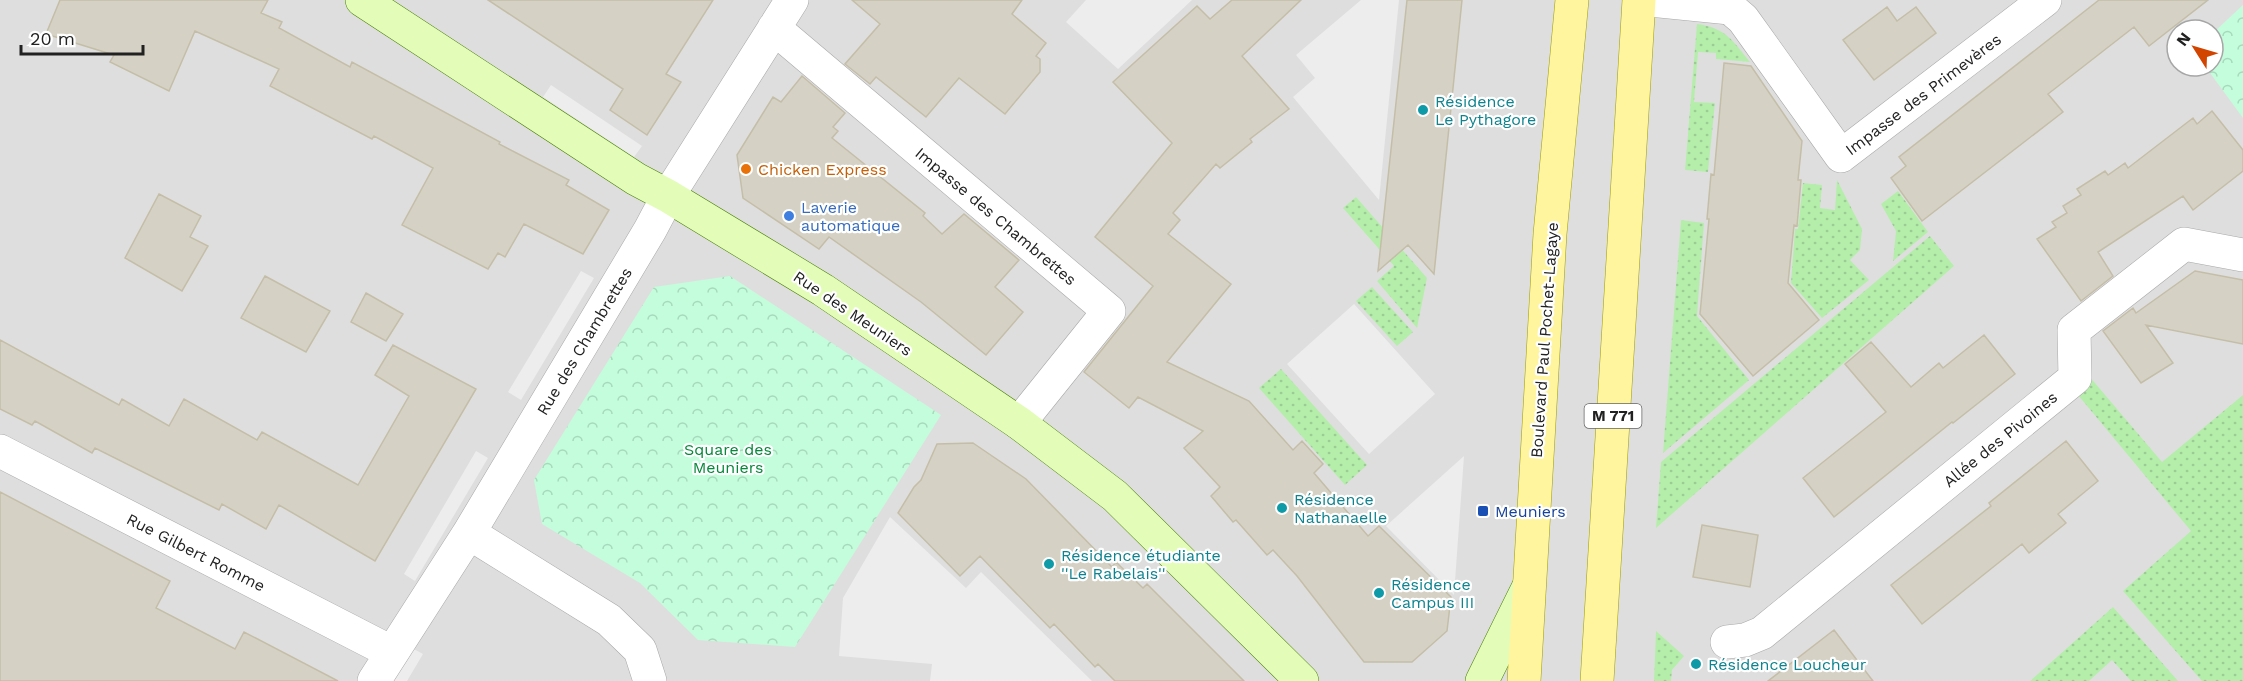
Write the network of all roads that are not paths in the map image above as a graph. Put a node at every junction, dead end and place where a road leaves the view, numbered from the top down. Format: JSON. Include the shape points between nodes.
{"nodes":[{"id":1,"x":362,"y":0,"type":"edge"},
{"id":2,"x":792,"y":0,"type":"edge"},
{"id":3,"x":1572,"y":0,"type":"edge"},
{"id":4,"x":1639,"y":0,"type":"edge"},
{"id":5,"x":1650,"y":0,"type":"edge"},
{"id":6,"x":2045,"y":0,"type":"edge"},
{"id":7,"x":774,"y":28,"type":"junction"},
{"id":8,"x":668,"y":196,"type":"junction"},
{"id":9,"x":2243,"y":255,"type":"edge"},
{"id":10,"x":1018,"y":423,"type":"junction"},
{"id":11,"x":0,"y":451,"type":"edge"},
{"id":12,"x":469,"y":533,"type":"junction"},
{"id":13,"x":1529,"y":586,"type":"junction"},
{"id":14,"x":1727,"y":642,"type":"dead end"},
{"id":15,"x":391,"y":652,"type":"junction"},
{"id":16,"x":374,"y":681,"type":"edge"},
{"id":17,"x":650,"y":681,"type":"edge"},
{"id":18,"x":1302,"y":681,"type":"edge"},
{"id":19,"x":1482,"y":681,"type":"edge"},
{"id":20,"x":1524,"y":681,"type":"edge"},
{"id":21,"x":1597,"y":681,"type":"edge"}],
"edges":[{"from":1,"to":8,"type":"main road","name":"Rue des Meuniers"},
{"from":2,"to":7,"type":"street","name":"Rue des Chambrettes"},
{"from":3,"to":13,"type":"main road","name":"Boulevard Paul Pochet-Lagaye","via":[[1550,234]]},
{"from":4,"to":21,"type":"main road","number":"M 771"},
{"from":5,"to":6,"type":"street","name":"Impasse des Primevères","via":[[1730,8],[1751,29],[1841,156]]},
{"from":7,"to":8,"type":"street","name":"Rue des Chambrettes"},
{"from":7,"to":10,"type":"street","name":"Impasse des Chambrettes","via":[[1109,311]]},
{"from":8,"to":10,"type":"main road","name":"Rue des Meuniers","via":[[823,290]]},
{"from":8,"to":12,"type":"street","name":"Rue des Chambrettes"},
{"from":9,"to":14,"type":"street","name":"Allée des Pivoines","via":[[2184,244],[2074,330],[2075,378],[1762,633]]},
{"from":10,"to":18,"type":"main road","name":"Rue des Meuniers","via":[[1115,496]]},
{"from":11,"to":15,"type":"street","name":"Rue Gilbert Romme"},
{"from":12,"to":15,"type":"street","name":"Rue des Chambrettes"},
{"from":12,"to":17,"type":"street","via":[[609,620],[640,650]]},
{"from":13,"to":19,"type":"main road"},
{"from":13,"to":20,"type":"main road","name":"Boulevard Paul Pochet-Lagaye"},
{"from":15,"to":16,"type":"street","name":"Rue des Chambrettes"}]}
